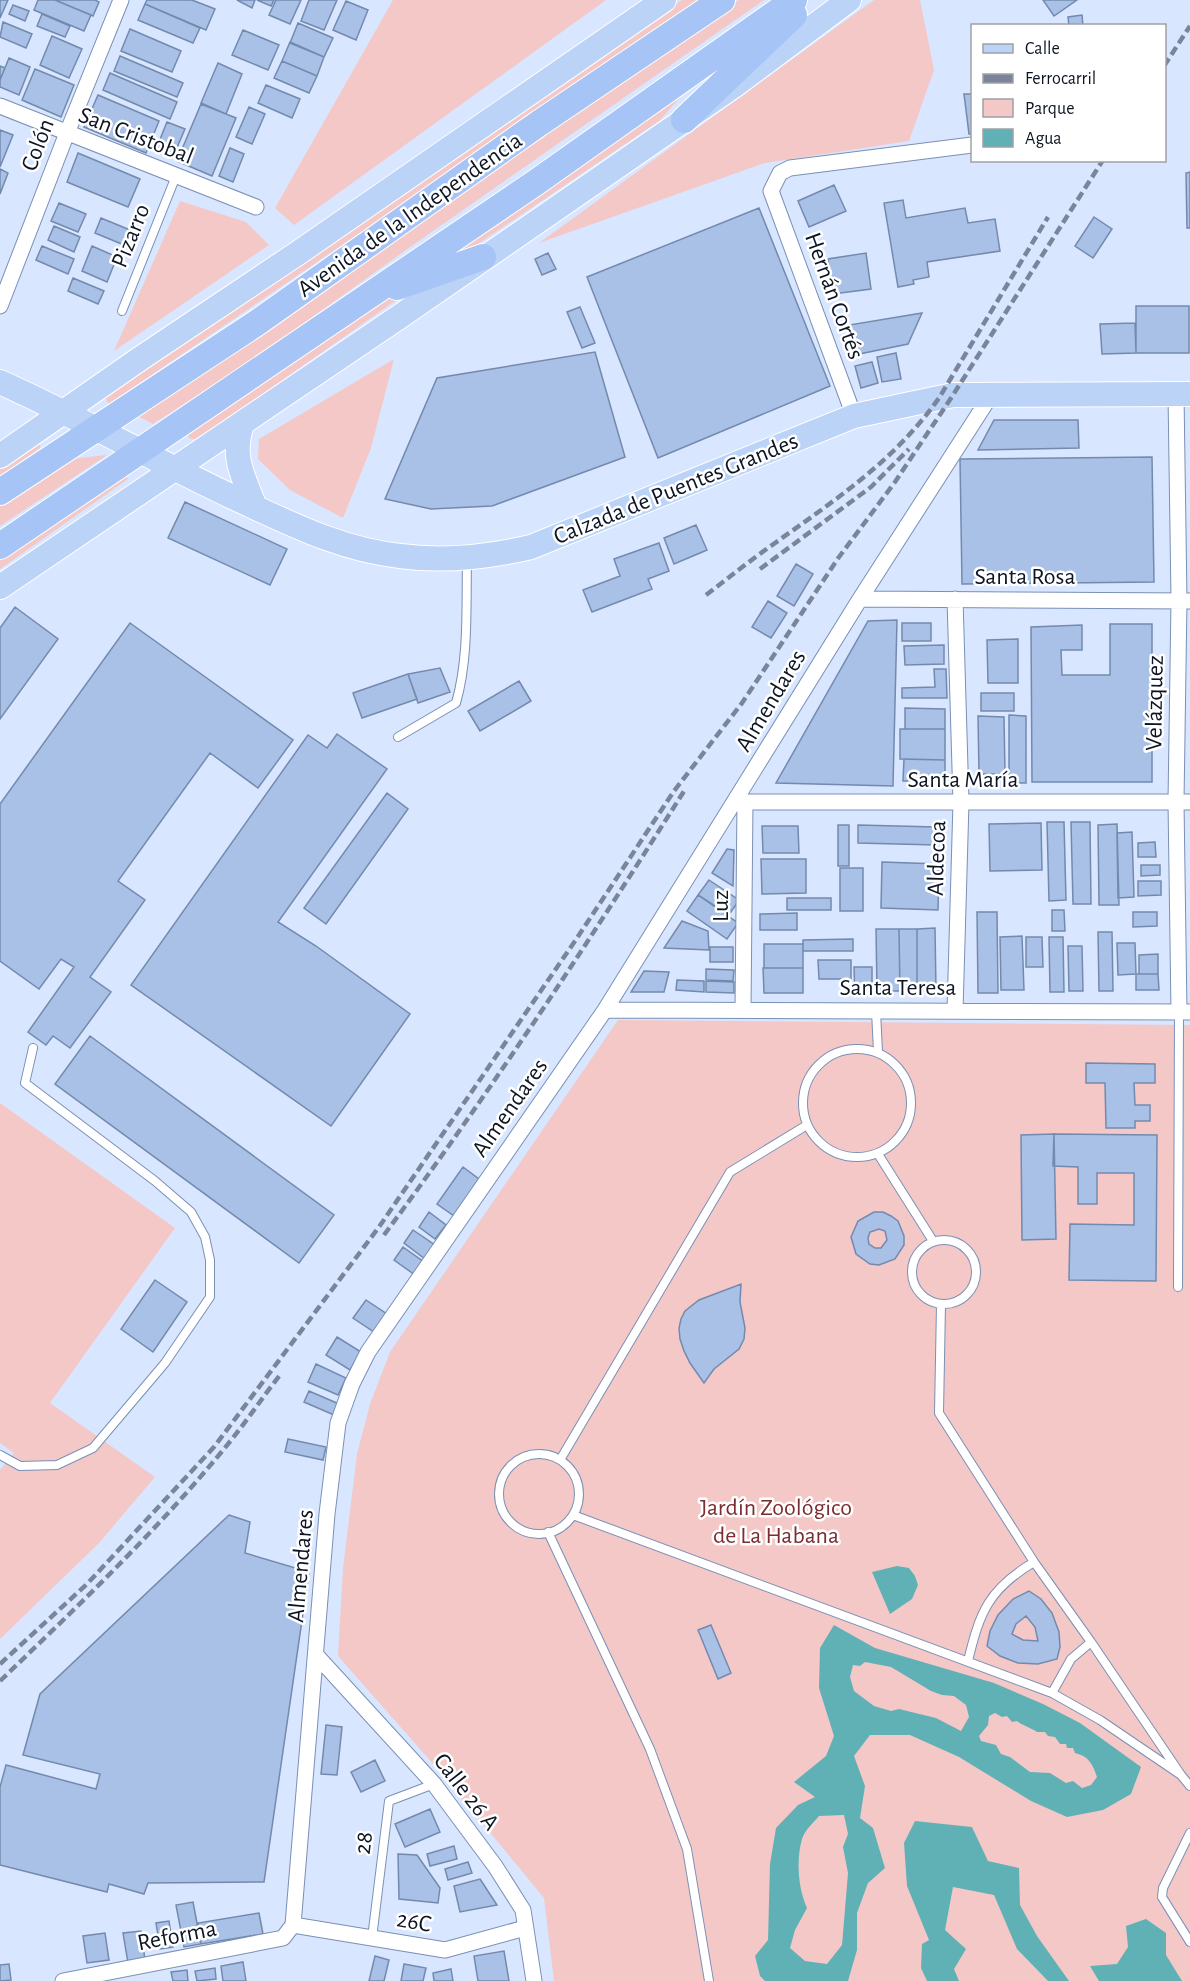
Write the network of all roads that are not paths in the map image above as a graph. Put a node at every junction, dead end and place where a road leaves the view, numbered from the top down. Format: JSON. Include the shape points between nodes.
{"nodes":[{"id":1,"x":120,"y":0,"type":"edge"},
{"id":2,"x":664,"y":0,"type":"edge"},
{"id":3,"x":722,"y":0,"type":"edge"},
{"id":4,"x":794,"y":0,"type":"edge"},
{"id":5,"x":808,"y":0,"type":"edge"},
{"id":6,"x":849,"y":0,"type":"edge"},
{"id":7,"x":0,"y":106,"type":"edge"},
{"id":8,"x":684,"y":120,"type":"junction"},
{"id":9,"x":67,"y":133,"type":"junction"},
{"id":10,"x":971,"y":145,"type":"edge"},
{"id":11,"x":176,"y":176,"type":"junction"},
{"id":12,"x":256,"y":207,"type":"dead end"},
{"id":13,"x":483,"y":257,"type":"junction"},
{"id":14,"x":366,"y":298,"type":"junction"},
{"id":15,"x":0,"y":306,"type":"edge"},
{"id":16,"x":122,"y":311,"type":"dead end"},
{"id":17,"x":0,"y":382,"type":"edge"},
{"id":18,"x":991,"y":394,"type":"junction"},
{"id":19,"x":1183,"y":394,"type":"edge"},
{"id":20,"x":65,"y":412,"type":"junction"},
{"id":21,"x":854,"y":416,"type":"junction"},
{"id":22,"x":242,"y":424,"type":"junction"},
{"id":23,"x":96,"y":428,"type":"junction"},
{"id":24,"x":141,"y":452,"type":"junction"},
{"id":25,"x":0,"y":456,"type":"edge"},
{"id":26,"x":175,"y":470,"type":"junction"},
{"id":27,"x":0,"y":492,"type":"edge"},
{"id":28,"x":255,"y":507,"type":"junction"},
{"id":29,"x":0,"y":546,"type":"edge"},
{"id":30,"x":467,"y":558,"type":"junction"},
{"id":31,"x":0,"y":587,"type":"edge"},
{"id":32,"x":860,"y":599,"type":"junction"},
{"id":33,"x":955,"y":599,"type":"junction"},
{"id":34,"x":1185,"y":601,"type":"edge"},
{"id":35,"x":398,"y":737,"type":"dead end"},
{"id":36,"x":740,"y":802,"type":"junction"},
{"id":37,"x":961,"y":802,"type":"junction"},
{"id":38,"x":1183,"y":802,"type":"edge"},
{"id":39,"x":605,"y":1010,"type":"junction"},
{"id":40,"x":743,"y":1010,"type":"junction"},
{"id":41,"x":876,"y":1011,"type":"junction"},
{"id":42,"x":955,"y":1011,"type":"junction"},
{"id":43,"x":1185,"y":1012,"type":"edge"},
{"id":44,"x":33,"y":1048,"type":"dead end"},
{"id":45,"x":878,"y":1052,"type":"junction"},
{"id":46,"x":807,"y":1125,"type":"junction"},
{"id":47,"x":878,"y":1154,"type":"junction"},
{"id":48,"x":933,"y":1241,"type":"junction"},
{"id":49,"x":1178,"y":1287,"type":"dead end"},
{"id":50,"x":941,"y":1304,"type":"junction"},
{"id":51,"x":0,"y":1455,"type":"edge"},
{"id":52,"x":560,"y":1460,"type":"junction"},
{"id":53,"x":573,"y":1515,"type":"junction"},
{"id":54,"x":548,"y":1532,"type":"junction"},
{"id":55,"x":1034,"y":1562,"type":"junction"},
{"id":56,"x":1091,"y":1642,"type":"junction"},
{"id":57,"x":316,"y":1655,"type":"junction"},
{"id":58,"x":968,"y":1661,"type":"junction"},
{"id":59,"x":1052,"y":1693,"type":"junction"},
{"id":60,"x":1181,"y":1775,"type":"junction"},
{"id":61,"x":434,"y":1784,"type":"junction"},
{"id":62,"x":1190,"y":1786,"type":"edge"},
{"id":63,"x":1190,"y":1833,"type":"edge"},
{"id":64,"x":293,"y":1925,"type":"junction"},
{"id":65,"x":525,"y":1928,"type":"junction"},
{"id":66,"x":372,"y":1938,"type":"junction"},
{"id":67,"x":1190,"y":1942,"type":"edge"},
{"id":68,"x":63,"y":1981,"type":"edge"},
{"id":69,"x":534,"y":1981,"type":"edge"},
{"id":70,"x":709,"y":1981,"type":"edge"}],
"edges":[{"from":1,"to":9,"type":"street","name":"Colón"},
{"from":2,"to":20,"type":"main road"},
{"from":3,"to":23,"type":"highway","name":"Avenida de la Independencia","via":[[538,124],[258,322]]},
{"from":4,"to":14,"type":"highway"},
{"from":5,"to":8,"type":"highway"},
{"from":6,"to":8,"type":"main road"},
{"from":7,"to":9,"type":"street","name":"San Cristobal"},
{"from":8,"to":13,"type":"main road"},
{"from":9,"to":11,"type":"street","name":"San Cristobal"},
{"from":9,"to":15,"type":"street","name":"Colón"},
{"from":10,"to":21,"type":"street","name":"Hernán Cortés","via":[[790,168],[780,173],[771,191]]},
{"from":11,"to":12,"type":"street","name":"San Cristobal"},
{"from":11,"to":16,"type":"lane","name":"Pizarro"},
{"from":13,"to":14,"type":"highway"},
{"from":13,"to":22,"type":"main road"},
{"from":14,"to":24,"type":"highway"},
{"from":17,"to":20,"type":"main road","name":"Calzada de Puentes Grandes"},
{"from":18,"to":19,"type":"main road","name":"Calzada de Puentes Grandes"},
{"from":18,"to":21,"type":"main road","name":"Calzada de Puentes Grandes","via":[[953,395]]},
{"from":18,"to":32,"type":"street","name":"Almendares"},
{"from":19,"to":34,"type":"street","name":"Velázquez"},
{"from":20,"to":23,"type":"main road","name":"Calzada de Puentes Grandes"},
{"from":20,"to":25,"type":"main road"},
{"from":21,"to":30,"type":"main road","name":"Calzada de Puentes Grandes","via":[[569,534],[531,547]]},
{"from":22,"to":26,"type":"main road"},
{"from":22,"to":28,"type":"main road","via":[[236,441],[239,466]]},
{"from":23,"to":24,"type":"main road","name":"Calzada de Puentes Grandes"},
{"from":23,"to":27,"type":"highway","name":"Avenida de la Independencia"},
{"from":24,"to":26,"type":"main road","name":"Calzada de Puentes Grandes"},
{"from":24,"to":29,"type":"highway"},
{"from":26,"to":28,"type":"main road","name":"Calzada de Puentes Grandes"},
{"from":26,"to":31,"type":"main road"},
{"from":28,"to":30,"type":"main road","name":"Calzada de Puentes Grandes","via":[[312,534],[361,549],[433,559]]},
{"from":30,"to":35,"type":"lane","via":[[462,676],[456,703]]},
{"from":32,"to":33,"type":"street","name":"Santa Rosa"},
{"from":32,"to":36,"type":"street","name":"Almendares"},
{"from":33,"to":34,"type":"street","name":"Santa Rosa"},
{"from":33,"to":37,"type":"street","name":"Aldecoa"},
{"from":34,"to":38,"type":"street","name":"Velázquez"},
{"from":36,"to":37,"type":"street","name":"Santa María"},
{"from":36,"to":39,"type":"street","name":"Almendares"},
{"from":36,"to":40,"type":"street","name":"Luz"},
{"from":37,"to":38,"type":"street","name":"Santa María"},
{"from":37,"to":42,"type":"street","name":"Aldecoa"},
{"from":38,"to":43,"type":"street","name":"Velázquez"},
{"from":39,"to":40,"type":"street","name":"Santa Teresa"},
{"from":39,"to":57,"type":"street","name":"Almendares","via":[[368,1352],[352,1384],[338,1423]]},
{"from":40,"to":41,"type":"street","name":"Santa Teresa"},
{"from":41,"to":42,"type":"street","name":"Santa Teresa"},
{"from":41,"to":45,"type":"lane"},
{"from":42,"to":43,"type":"street","name":"Santa Teresa"},
{"from":43,"to":49,"type":"lane"},
{"from":44,"to":51,"type":"lane","via":[[25,1083],[191,1212],[205,1237],[210,1260],[210,1297],[165,1363],[93,1448],[57,1465],[20,1466]]},
{"from":45,"to":46,"type":"lane","via":[[842,1050],[812,1072],[804,1089]]},
{"from":45,"to":47,"type":"lane","via":[[905,1077],[911,1094],[911,1112],[905,1130],[894,1144]]},
{"from":46,"to":47,"type":"lane","via":[[829,1150],[845,1156]]},
{"from":46,"to":52,"type":"lane","via":[[730,1172]]},
{"from":47,"to":48,"type":"lane"},
{"from":48,"to":50,"type":"lane","via":[[916,1255],[912,1276],[921,1295]]},
{"from":48,"to":50,"type":"lane","via":[[954,1241],[970,1253],[975,1263],[974,1283],[969,1292],[962,1299]]},
{"from":50,"to":55,"type":"lane","via":[[939,1413]]},
{"from":52,"to":53,"type":"lane","via":[[578,1485]]},
{"from":52,"to":54,"type":"lane","via":[[540,1454],[520,1459],[501,1482],[500,1503],[510,1521],[527,1532]]},
{"from":53,"to":54,"type":"lane","via":[[558,1529]]},
{"from":53,"to":58,"type":"lane"},
{"from":54,"to":70,"type":"lane","via":[[650,1749],[687,1849]]},
{"from":55,"to":56,"type":"lane"},
{"from":55,"to":58,"type":"lane","via":[[996,1590],[976,1626]]},
{"from":56,"to":59,"type":"lane","via":[[1071,1659]]},
{"from":56,"to":60,"type":"lane"},
{"from":57,"to":61,"type":"street","name":"Calle 26 A"},
{"from":57,"to":64,"type":"street","name":"Almendares"},
{"from":58,"to":59,"type":"lane"},
{"from":59,"to":60,"type":"lane"},
{"from":60,"to":62,"type":"lane"},
{"from":61,"to":65,"type":"street","name":"Calle 26 A","via":[[524,1910]]},
{"from":61,"to":66,"type":"lane","name":"28","via":[[389,1801]]},
{"from":63,"to":67,"type":"lane","via":[[1162,1897]]},
{"from":64,"to":66,"type":"street","name":"26C"},
{"from":64,"to":68,"type":"street","name":"Reforma","via":[[284,1938]]},
{"from":65,"to":66,"type":"street","name":"26C","via":[[445,1950]]},
{"from":65,"to":69,"type":"street","name":"Calle 26 A"}]}
